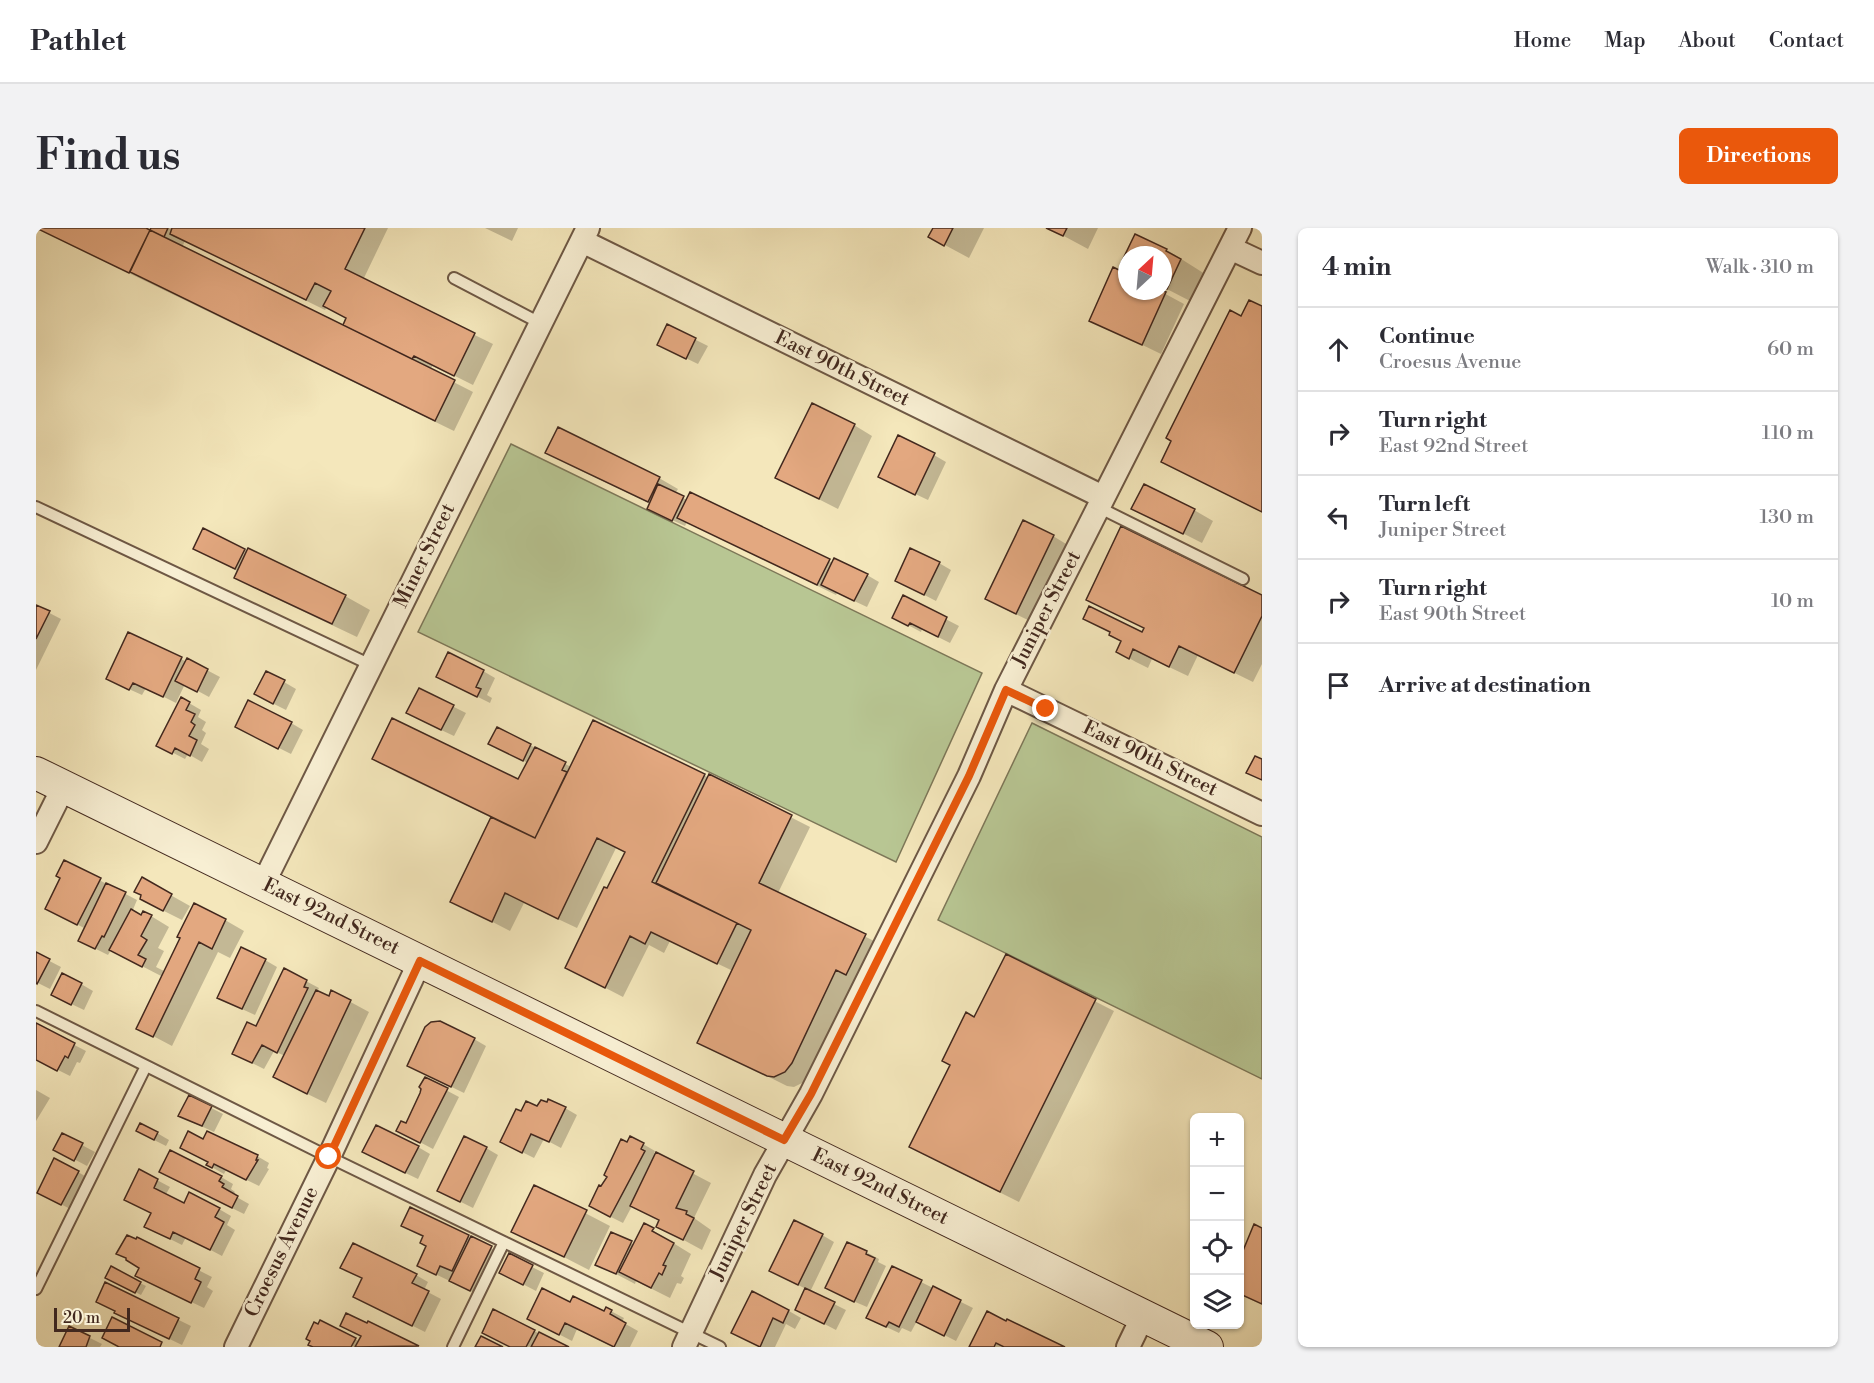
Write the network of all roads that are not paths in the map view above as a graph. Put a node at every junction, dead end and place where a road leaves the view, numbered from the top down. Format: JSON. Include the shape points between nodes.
{"nodes":[{"id":1,"x":585,"y":234,"type":"edge"},
{"id":2,"x":1235,"y":238,"type":"edge"},
{"id":3,"x":1262,"y":263,"type":"edge"},
{"id":4,"x":454,"y":278,"type":"dead end"},
{"id":5,"x":540,"y":323,"type":"junction"},
{"id":6,"x":1101,"y":502,"type":"junction"},
{"id":7,"x":36,"y":507,"type":"edge"},
{"id":8,"x":1243,"y":579,"type":"dead end"},
{"id":9,"x":371,"y":665,"type":"junction"},
{"id":10,"x":1006,"y":690,"type":"junction"},
{"id":11,"x":36,"y":773,"type":"edge"},
{"id":12,"x":64,"y":786,"type":"junction"},
{"id":13,"x":1262,"y":814,"type":"edge"},
{"id":14,"x":36,"y":842,"type":"edge"},
{"id":15,"x":263,"y":884,"type":"junction"},
{"id":16,"x":420,"y":961,"type":"junction"},
{"id":17,"x":36,"y":1011,"type":"edge"},
{"id":18,"x":146,"y":1066,"type":"junction"},
{"id":19,"x":784,"y":1140,"type":"junction"},
{"id":20,"x":329,"y":1157,"type":"junction"},
{"id":21,"x":504,"y":1242,"type":"junction"},
{"id":22,"x":36,"y":1289,"type":"edge"},
{"id":23,"x":1143,"y":1316,"type":"junction"},
{"id":24,"x":687,"y":1340,"type":"edge"},
{"id":25,"x":236,"y":1347,"type":"edge"},
{"id":26,"x":453,"y":1347,"type":"edge"},
{"id":27,"x":720,"y":1347,"type":"edge"},
{"id":28,"x":1128,"y":1347,"type":"edge"},
{"id":29,"x":1207,"y":1347,"type":"edge"}],
"edges":[{"from":1,"to":5,"type":"street","name":"Miner Street"},
{"from":1,"to":6,"type":"street","name":"East 90th Street"},
{"from":2,"to":3,"type":"street"},
{"from":2,"to":6,"type":"street","name":"Juniper Street"},
{"from":4,"to":5,"type":"lane"},
{"from":5,"to":9,"type":"street","name":"Miner Street"},
{"from":6,"to":8,"type":"lane"},
{"from":6,"to":10,"type":"street","name":"Juniper Street"},
{"from":7,"to":9,"type":"lane"},
{"from":9,"to":15,"type":"street","name":"Miner Street"},
{"from":10,"to":13,"type":"street","name":"East 90th Street"},
{"from":10,"to":19,"type":"street","name":"Juniper Street","via":[[969,776],[811,1094]]},
{"from":11,"to":12,"type":"street","name":"East 92nd Street"},
{"from":12,"to":14,"type":"street"},
{"from":12,"to":15,"type":"street","name":"East 92nd Street"},
{"from":15,"to":16,"type":"street","name":"East 92nd Street"},
{"from":16,"to":19,"type":"street","name":"East 92nd Street"},
{"from":16,"to":20,"type":"street","name":"Croesus Avenue"},
{"from":17,"to":18,"type":"lane"},
{"from":18,"to":20,"type":"lane"},
{"from":18,"to":22,"type":"lane"},
{"from":19,"to":23,"type":"street","name":"East 92nd Street"},
{"from":19,"to":24,"type":"street","name":"Juniper Street"},
{"from":20,"to":21,"type":"lane"},
{"from":20,"to":25,"type":"street","name":"Croesus Avenue"},
{"from":21,"to":24,"type":"lane"},
{"from":21,"to":26,"type":"lane"},
{"from":23,"to":28,"type":"street"},
{"from":23,"to":29,"type":"street","name":"East 92nd Street"},
{"from":24,"to":27,"type":"lane"}]}
